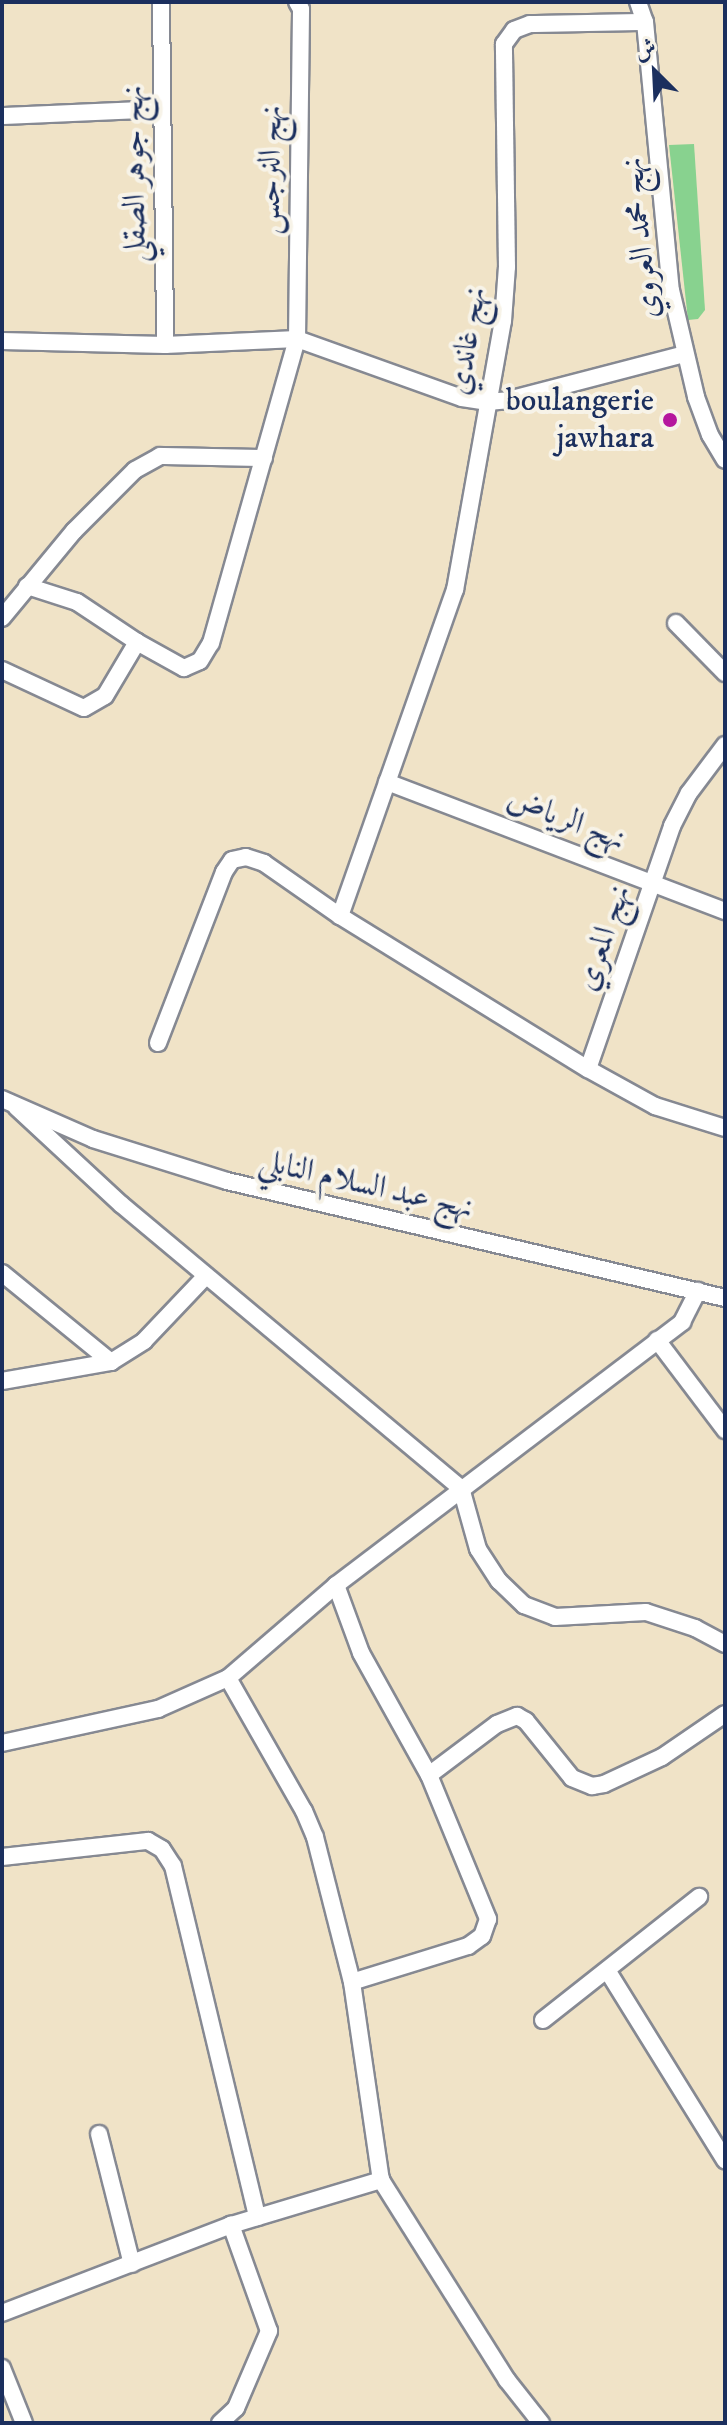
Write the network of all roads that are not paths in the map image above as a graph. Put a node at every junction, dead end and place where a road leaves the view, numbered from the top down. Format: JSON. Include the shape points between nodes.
{"nodes":[{"id":1,"x":161,"y":2,"type":"edge"},
{"id":2,"x":297,"y":2,"type":"edge"},
{"id":3,"x":638,"y":2,"type":"edge"},
{"id":4,"x":645,"y":22,"type":"junction"},
{"id":5,"x":162,"y":109,"type":"junction"},
{"id":6,"x":2,"y":116,"type":"edge"},
{"id":7,"x":297,"y":339,"type":"junction"},
{"id":8,"x":2,"y":341,"type":"edge"},
{"id":9,"x":165,"y":345,"type":"junction"},
{"id":10,"x":684,"y":354,"type":"junction"},
{"id":11,"x":487,"y":402,"type":"junction"},
{"id":12,"x":264,"y":458,"type":"junction"},
{"id":13,"x":725,"y":460,"type":"edge"},
{"id":14,"x":27,"y":586,"type":"junction"},
{"id":15,"x":2,"y":618,"type":"edge"},
{"id":16,"x":676,"y":623,"type":"dead end"},
{"id":17,"x":137,"y":642,"type":"junction"},
{"id":18,"x":2,"y":670,"type":"edge"},
{"id":19,"x":725,"y":673,"type":"edge"},
{"id":20,"x":725,"y":745,"type":"edge"},
{"id":21,"x":387,"y":782,"type":"junction"},
{"id":22,"x":654,"y":883,"type":"junction"},
{"id":23,"x":725,"y":911,"type":"edge"},
{"id":24,"x":340,"y":916,"type":"junction"},
{"id":25,"x":158,"y":1043,"type":"dead end"},
{"id":26,"x":588,"y":1069,"type":"junction"},
{"id":27,"x":9,"y":1103,"type":"edge"},
{"id":28,"x":724,"y":1124,"type":"edge"},
{"id":29,"x":2,"y":1273,"type":"edge"},
{"id":30,"x":206,"y":1276,"type":"junction"},
{"id":31,"x":698,"y":1291,"type":"junction"},
{"id":32,"x":725,"y":1298,"type":"edge"},
{"id":33,"x":657,"y":1340,"type":"junction"},
{"id":34,"x":111,"y":1362,"type":"junction"},
{"id":35,"x":2,"y":1381,"type":"edge"},
{"id":36,"x":725,"y":1430,"type":"edge"},
{"id":37,"x":461,"y":1488,"type":"junction"},
{"id":38,"x":336,"y":1585,"type":"junction"},
{"id":39,"x":725,"y":1644,"type":"edge"},
{"id":40,"x":228,"y":1678,"type":"junction"},
{"id":41,"x":725,"y":1714,"type":"edge"},
{"id":42,"x":2,"y":1743,"type":"edge"},
{"id":43,"x":429,"y":1775,"type":"junction"},
{"id":44,"x":2,"y":1857,"type":"edge"},
{"id":45,"x":699,"y":1897,"type":"dead end"},
{"id":46,"x":607,"y":1970,"type":"junction"},
{"id":47,"x":352,"y":1982,"type":"junction"},
{"id":48,"x":543,"y":2020,"type":"dead end"},
{"id":49,"x":99,"y":2134,"type":"dead end"},
{"id":50,"x":725,"y":2160,"type":"edge"},
{"id":51,"x":381,"y":2180,"type":"junction"},
{"id":52,"x":257,"y":2217,"type":"junction"},
{"id":53,"x":231,"y":2225,"type":"junction"},
{"id":54,"x":132,"y":2264,"type":"junction"},
{"id":55,"x":2,"y":2313,"type":"edge"},
{"id":56,"x":2,"y":2368,"type":"edge"},
{"id":57,"x":24,"y":2423,"type":"edge"},
{"id":58,"x":220,"y":2423,"type":"edge"},
{"id":59,"x":541,"y":2423,"type":"edge"}],
"edges":[{"from":1,"to":5,"type":"street","name":"نهج جوهر الصقلي"},
{"from":2,"to":7,"type":"street","name":"نهج النرجس"},
{"from":3,"to":4,"type":"street","name":"نهج محمد العروي"},
{"from":4,"to":10,"type":"street","name":"نهج محمد العروي","via":[[671,290]]},
{"from":4,"to":11,"type":"street","name":"نهج غاندي","via":[[530,24],[514,30],[504,44],[507,267]]},
{"from":5,"to":6,"type":"street"},
{"from":5,"to":9,"type":"street","name":"نهج جوهر الصقلي"},
{"from":7,"to":9,"type":"street"},
{"from":7,"to":11,"type":"street","via":[[462,398]]},
{"from":7,"to":12,"type":"street","name":"نهج النرجس"},
{"from":8,"to":9,"type":"street"},
{"from":10,"to":11,"type":"street"},
{"from":10,"to":13,"type":"street","name":"نهج محمد العروي","via":[[710,435]]},
{"from":11,"to":21,"type":"street","name":"نهج غاندي","via":[[455,590]]},
{"from":12,"to":14,"type":"street","via":[[160,456],[107,495]]},
{"from":12,"to":17,"type":"street","name":"نهج النرجس","via":[[211,643],[200,661],[184,668]]},
{"from":14,"to":15,"type":"street"},
{"from":14,"to":17,"type":"street","via":[[77,602]]},
{"from":16,"to":19,"type":"street"},
{"from":17,"to":18,"type":"street","via":[[105,696],[84,708]]},
{"from":20,"to":22,"type":"street","name":"نهج المعري","via":[[672,826]]},
{"from":21,"to":22,"type":"street","name":"نهج الرياض"},
{"from":21,"to":24,"type":"street","name":"نهج غاندي"},
{"from":22,"to":23,"type":"street","name":"نهج الرياض"},
{"from":22,"to":26,"type":"street","name":"نهج المعري"},
{"from":24,"to":25,"type":"street","via":[[264,863],[246,857],[232,860]]},
{"from":24,"to":26,"type":"street"},
{"from":26,"to":28,"type":"street","via":[[655,1106]]},
{"from":27,"to":30,"type":"street"},
{"from":27,"to":31,"type":"street","name":"نهج عبد السلام النابلي","via":[[93,1139],[227,1181]]},
{"from":29,"to":34,"type":"street"},
{"from":30,"to":34,"type":"street","via":[[144,1341]]},
{"from":30,"to":37,"type":"street"},
{"from":31,"to":32,"type":"street","name":"نهج عبد السلام النابلي"},
{"from":31,"to":33,"type":"street","via":[[682,1322]]},
{"from":33,"to":36,"type":"street"},
{"from":33,"to":37,"type":"street"},
{"from":34,"to":35,"type":"street"},
{"from":37,"to":38,"type":"street"},
{"from":37,"to":39,"type":"street","via":[[478,1549],[499,1581],[524,1605],[555,1617],[646,1612]]},
{"from":38,"to":40,"type":"street"},
{"from":38,"to":43,"type":"street","via":[[361,1653]]},
{"from":40,"to":42,"type":"street","via":[[158,1709]]},
{"from":40,"to":47,"type":"street","via":[[315,1837]]},
{"from":41,"to":43,"type":"street","via":[[662,1757],[604,1784],[592,1786],[572,1778],[517,1716],[497,1724]]},
{"from":43,"to":47,"type":"street","via":[[487,1910],[486,1928],[468,1946]]},
{"from":44,"to":52,"type":"street","via":[[148,1841],[162,1849],[173,1866]]},
{"from":45,"to":46,"type":"street"},
{"from":46,"to":48,"type":"street"},
{"from":46,"to":50,"type":"street"},
{"from":47,"to":51,"type":"street"},
{"from":49,"to":54,"type":"street"},
{"from":51,"to":52,"type":"street"},
{"from":51,"to":59,"type":"street","via":[[507,2380]]},
{"from":52,"to":53,"type":"street"},
{"from":53,"to":54,"type":"street"},
{"from":53,"to":58,"type":"street","via":[[269,2331],[236,2408]]},
{"from":54,"to":55,"type":"street"},
{"from":56,"to":57,"type":"street"}]}
